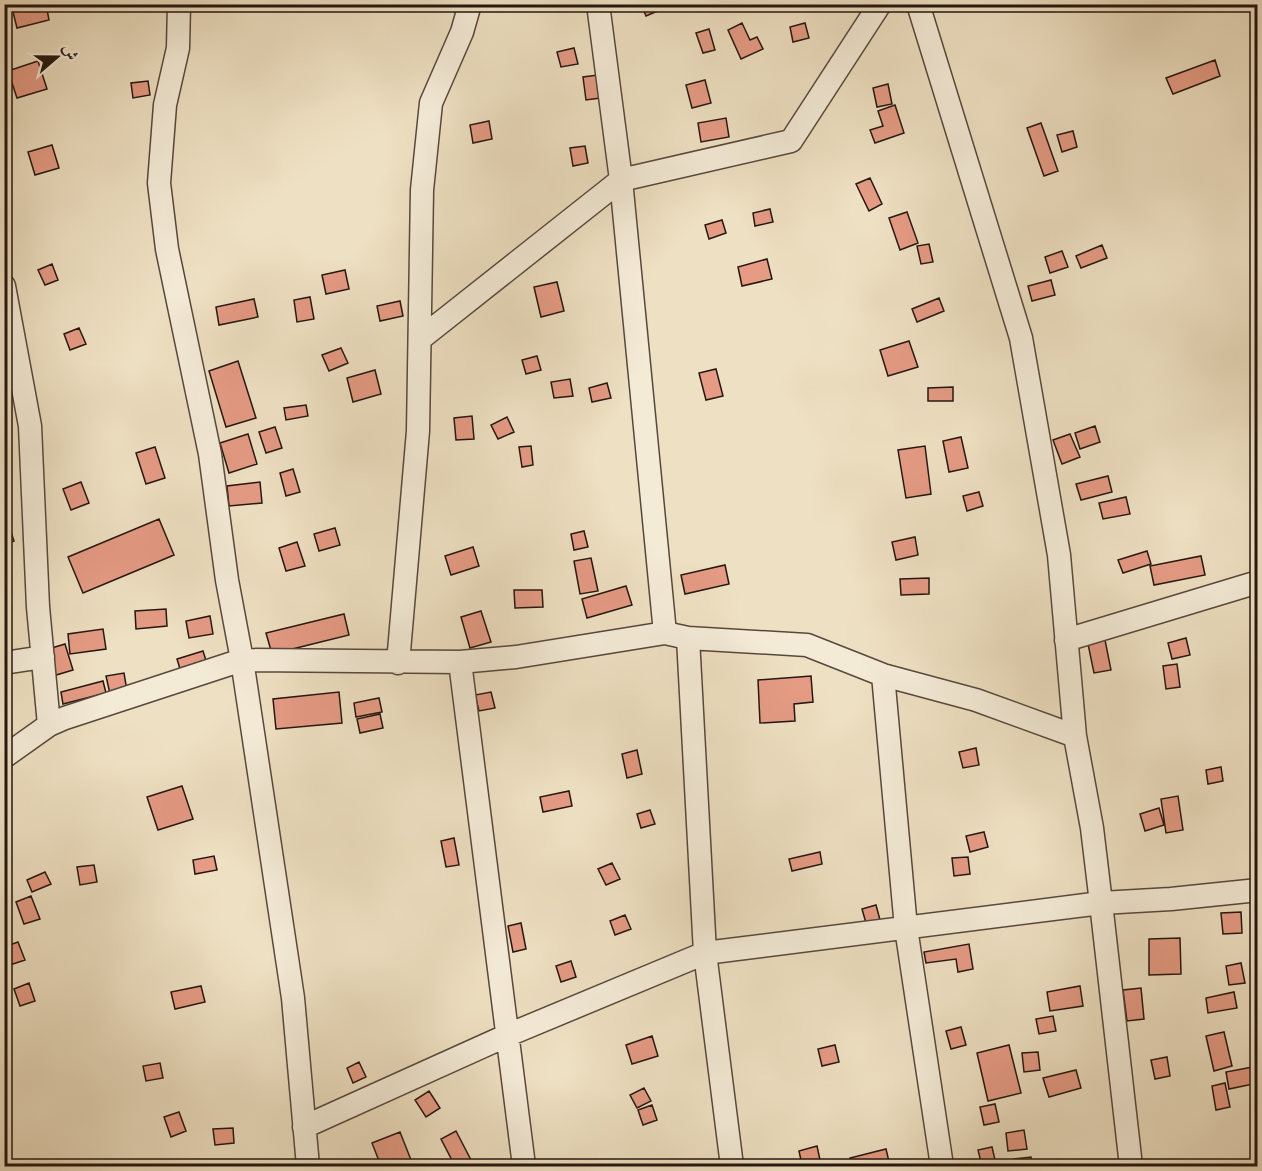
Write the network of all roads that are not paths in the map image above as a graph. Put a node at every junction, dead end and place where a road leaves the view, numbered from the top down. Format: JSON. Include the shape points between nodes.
{"nodes":[{"id":1,"x":178,"y":4,"type":"edge"},
{"id":2,"x":470,"y":4,"type":"edge"},
{"id":3,"x":598,"y":4,"type":"edge"},
{"id":4,"x":880,"y":4,"type":"edge"},
{"id":5,"x":918,"y":4,"type":"edge"},
{"id":6,"x":621,"y":180,"type":"junction"},
{"id":7,"x":4,"y":286,"type":"edge"},
{"id":8,"x":420,"y":339,"type":"junction"},
{"id":9,"x":1257,"y":582,"type":"edge"},
{"id":10,"x":665,"y":633,"type":"junction"},
{"id":11,"x":688,"y":638,"type":"junction"},
{"id":12,"x":1066,"y":640,"type":"junction"},
{"id":13,"x":43,"y":657,"type":"junction"},
{"id":14,"x":242,"y":660,"type":"junction"},
{"id":15,"x":460,"y":662,"type":"junction"},
{"id":16,"x":4,"y":663,"type":"edge"},
{"id":17,"x":398,"y":663,"type":"junction"},
{"id":18,"x":882,"y":675,"type":"junction"},
{"id":19,"x":49,"y":725,"type":"junction"},
{"id":20,"x":1075,"y":736,"type":"junction"},
{"id":21,"x":4,"y":757,"type":"edge"},
{"id":22,"x":1257,"y":890,"type":"edge"},
{"id":23,"x":1101,"y":903,"type":"junction"},
{"id":24,"x":906,"y":928,"type":"junction"},
{"id":25,"x":705,"y":953,"type":"junction"},
{"id":26,"x":508,"y":1035,"type":"junction"},
{"id":27,"x":304,"y":1127,"type":"junction"},
{"id":28,"x":308,"y":1167,"type":"edge"},
{"id":29,"x":524,"y":1167,"type":"edge"},
{"id":30,"x":732,"y":1167,"type":"edge"},
{"id":31,"x":942,"y":1167,"type":"edge"},
{"id":32,"x":1131,"y":1167,"type":"edge"}],
"edges":[{"from":1,"to":14,"type":"street","via":[[178,48],[165,105],[159,183],[167,249],[210,454]]},
{"from":2,"to":8,"type":"street","via":[[431,103],[422,190]]},
{"from":3,"to":6,"type":"street"},
{"from":4,"to":6,"type":"street","via":[[791,141]]},
{"from":5,"to":12,"type":"street","via":[[1021,338],[1059,555]]},
{"from":6,"to":8,"type":"street"},
{"from":6,"to":10,"type":"street"},
{"from":7,"to":13,"type":"street","via":[[30,426]]},
{"from":8,"to":17,"type":"street","via":[[418,431]]},
{"from":9,"to":12,"type":"street"},
{"from":10,"to":11,"type":"street"},
{"from":10,"to":15,"type":"street"},
{"from":11,"to":18,"type":"street","via":[[807,645]]},
{"from":11,"to":25,"type":"street"},
{"from":12,"to":20,"type":"street"},
{"from":13,"to":16,"type":"street"},
{"from":13,"to":19,"type":"street"},
{"from":14,"to":17,"type":"street"},
{"from":14,"to":19,"type":"street"},
{"from":14,"to":27,"type":"street","via":[[293,998]]},
{"from":15,"to":17,"type":"street"},
{"from":15,"to":26,"type":"street"},
{"from":18,"to":20,"type":"street","via":[[976,700]]},
{"from":18,"to":24,"type":"street"},
{"from":19,"to":21,"type":"street"},
{"from":20,"to":23,"type":"street"},
{"from":22,"to":23,"type":"street"},
{"from":23,"to":24,"type":"street"},
{"from":23,"to":32,"type":"street"},
{"from":24,"to":25,"type":"street"},
{"from":24,"to":31,"type":"street"},
{"from":25,"to":26,"type":"street"},
{"from":25,"to":30,"type":"street"},
{"from":26,"to":27,"type":"street"},
{"from":26,"to":29,"type":"street"},
{"from":27,"to":28,"type":"street"}]}
